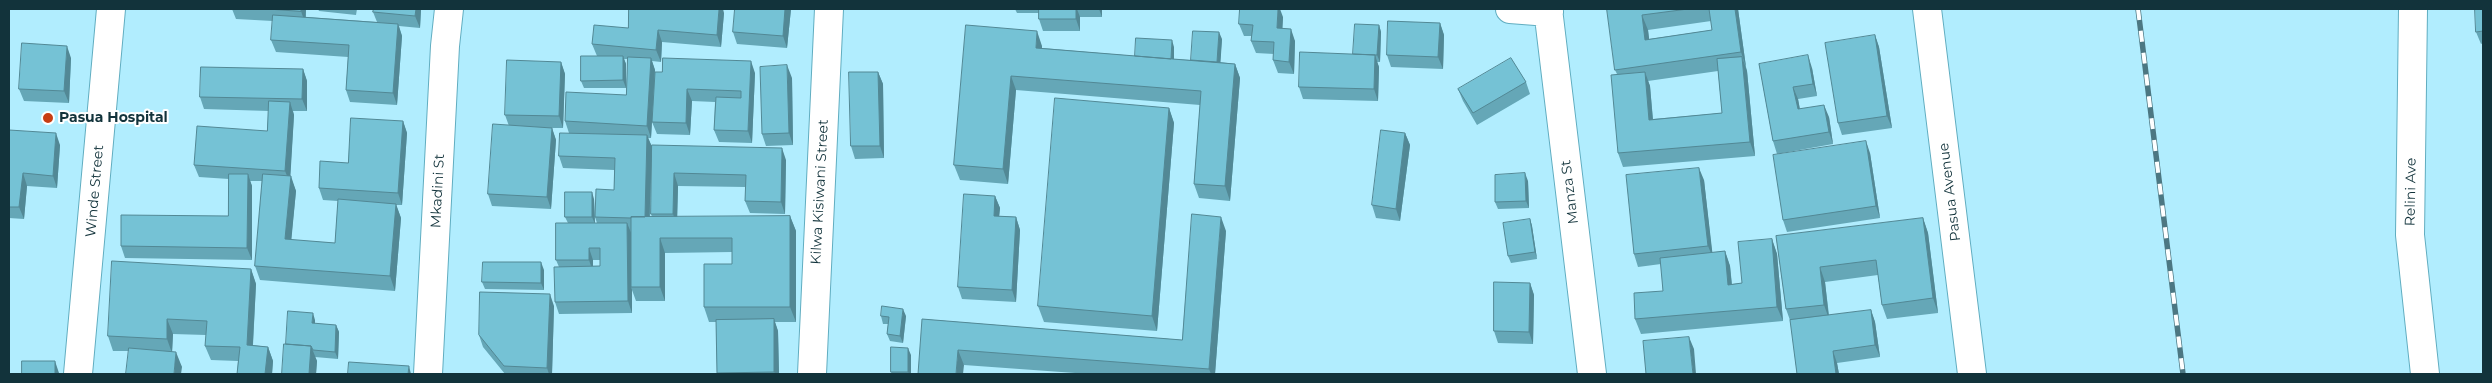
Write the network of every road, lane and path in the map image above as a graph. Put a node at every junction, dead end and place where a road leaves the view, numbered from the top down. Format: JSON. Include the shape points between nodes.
{"nodes":[{"id":1,"x":111,"y":9,"type":"edge"},
{"id":2,"x":450,"y":9,"type":"edge"},
{"id":3,"x":829,"y":9,"type":"edge"},
{"id":4,"x":1510,"y":9,"type":"edge"},
{"id":5,"x":1928,"y":9,"type":"edge"},
{"id":6,"x":2413,"y":9,"type":"edge"},
{"id":7,"x":1548,"y":10,"type":"edge"},
{"id":8,"x":78,"y":374,"type":"edge"},
{"id":9,"x":428,"y":374,"type":"edge"},
{"id":10,"x":812,"y":374,"type":"edge"},
{"id":11,"x":1592,"y":374,"type":"edge"},
{"id":12,"x":1972,"y":374,"type":"edge"},
{"id":13,"x":2425,"y":374,"type":"edge"}],
"edges":[{"from":1,"to":8,"type":"street","name":"Winde Street"},
{"from":2,"to":9,"type":"street","name":"Mkadini St","via":[[445,46]]},
{"from":3,"to":10,"type":"street","name":"Kilwa Kisiwani Street"},
{"from":4,"to":7,"type":"street"},
{"from":5,"to":12,"type":"street","name":"Pasua Avenue"},
{"from":6,"to":13,"type":"street","name":"Relini Ave","via":[[2410,235]]},
{"from":7,"to":11,"type":"street","name":"Manza St"}]}
